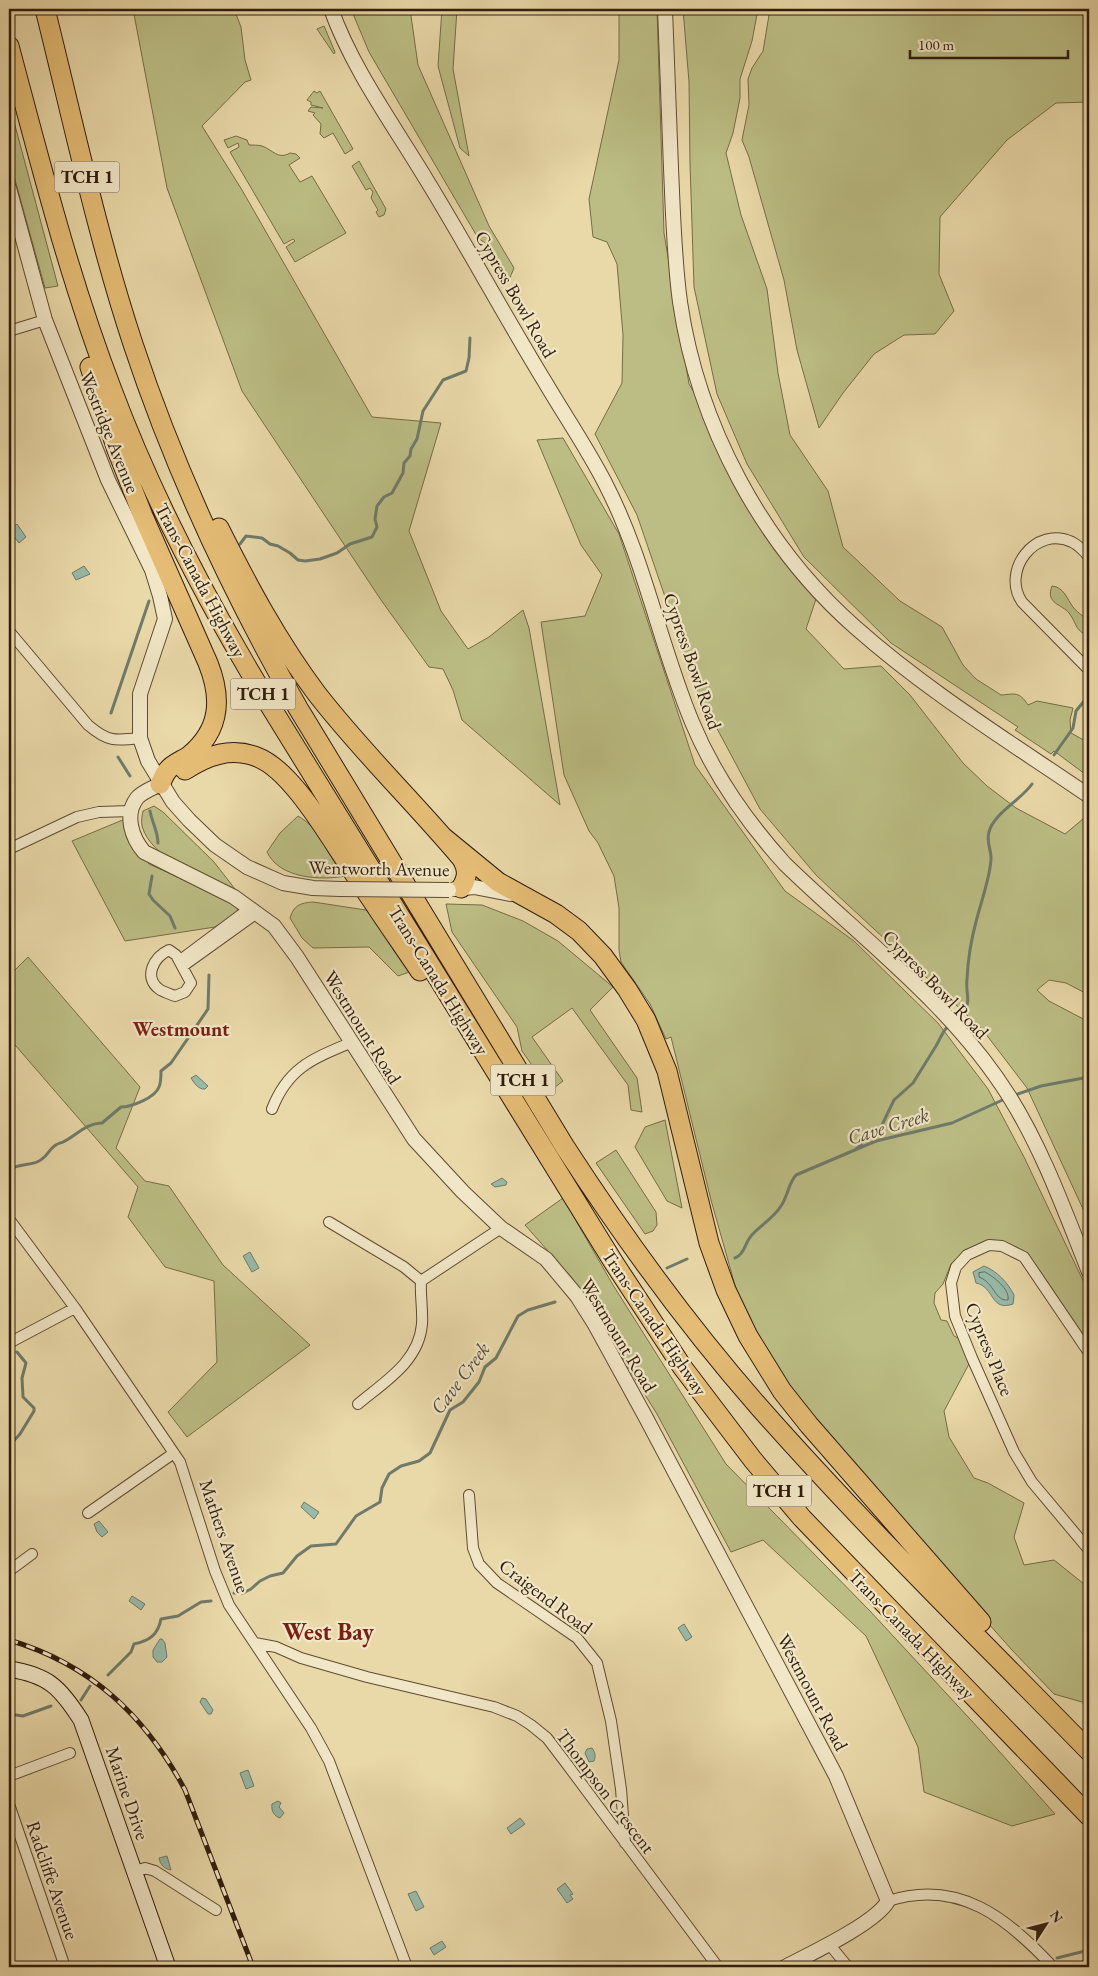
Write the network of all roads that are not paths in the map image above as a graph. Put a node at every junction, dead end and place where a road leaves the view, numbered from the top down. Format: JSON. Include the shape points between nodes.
{"nodes":[{"id":1,"x":45,"y":9,"type":"edge"},
{"id":2,"x":331,"y":9,"type":"edge"},
{"id":3,"x":665,"y":9,"type":"edge"},
{"id":4,"x":9,"y":46,"type":"edge"},
{"id":5,"x":9,"y":188,"type":"edge"},
{"id":6,"x":61,"y":238,"type":"junction"},
{"id":7,"x":45,"y":320,"type":"junction"},
{"id":8,"x":9,"y":331,"type":"edge"},
{"id":9,"x":133,"y":343,"type":"junction"},
{"id":10,"x":1089,"y":556,"type":"edge"},
{"id":11,"x":9,"y":631,"type":"edge"},
{"id":12,"x":1089,"y":670,"type":"edge"},
{"id":13,"x":140,"y":738,"type":"junction"},
{"id":14,"x":160,"y":784,"type":"junction"},
{"id":15,"x":1089,"y":796,"type":"edge"},
{"id":16,"x":131,"y":811,"type":"junction"},
{"id":17,"x":443,"y":837,"type":"junction"},
{"id":18,"x":9,"y":849,"type":"edge"},
{"id":19,"x":455,"y":889,"type":"junction"},
{"id":20,"x":542,"y":906,"type":"junction"},
{"id":21,"x":254,"y":911,"type":"junction"},
{"id":22,"x":181,"y":963,"type":"dead end"},
{"id":23,"x":350,"y":1043,"type":"junction"},
{"id":24,"x":272,"y":1108,"type":"dead end"},
{"id":25,"x":526,"y":1121,"type":"junction"},
{"id":26,"x":9,"y":1219,"type":"edge"},
{"id":27,"x":329,"y":1222,"type":"dead end"},
{"id":28,"x":501,"y":1228,"type":"junction"},
{"id":29,"x":1089,"y":1272,"type":"edge"},
{"id":30,"x":421,"y":1281,"type":"junction"},
{"id":31,"x":76,"y":1308,"type":"junction"},
{"id":32,"x":9,"y":1343,"type":"edge"},
{"id":33,"x":1089,"y":1353,"type":"edge"},
{"id":34,"x":358,"y":1404,"type":"dead end"},
{"id":35,"x":174,"y":1453,"type":"junction"},
{"id":36,"x":469,"y":1495,"type":"dead end"},
{"id":37,"x":88,"y":1513,"type":"dead end"},
{"id":38,"x":1089,"y":1550,"type":"edge"},
{"id":39,"x":32,"y":1554,"type":"dead end"},
{"id":40,"x":9,"y":1571,"type":"edge"},
{"id":41,"x":254,"y":1643,"type":"junction"},
{"id":42,"x":9,"y":1669,"type":"edge"},
{"id":43,"x":1058,"y":1719,"type":"junction"},
{"id":44,"x":1089,"y":1751,"type":"edge"},
{"id":45,"x":70,"y":1753,"type":"dead end"},
{"id":46,"x":9,"y":1776,"type":"edge"},
{"id":47,"x":9,"y":1804,"type":"edge"},
{"id":48,"x":1089,"y":1816,"type":"edge"},
{"id":49,"x":625,"y":1843,"type":"junction"},
{"id":50,"x":133,"y":1871,"type":"junction"},
{"id":51,"x":888,"y":1901,"type":"junction"},
{"id":52,"x":216,"y":1910,"type":"dead end"},
{"id":53,"x":829,"y":1944,"type":"junction"},
{"id":54,"x":65,"y":1967,"type":"edge"},
{"id":55,"x":168,"y":1967,"type":"edge"},
{"id":56,"x":408,"y":1967,"type":"edge"},
{"id":57,"x":718,"y":1967,"type":"edge"},
{"id":58,"x":785,"y":1967,"type":"edge"},
{"id":59,"x":848,"y":1967,"type":"edge"},
{"id":60,"x":1052,"y":1967,"type":"edge"}],
"edges":[{"from":1,"to":9,"type":"highway","name":"Trans-Canada Highway","number":"TCH 1","via":[[101,234]]},
{"from":2,"to":29,"type":"street","name":"Cypress Bowl Road","via":[[358,66],[577,432],[608,490],[639,559],[691,721],[730,796],[785,864],[932,1002],[992,1071],[1037,1148]]},
{"from":3,"to":15,"type":"street","via":[[673,229],[681,304],[700,386],[739,478],[778,542],[801,572],[854,626],[919,679]]},
{"from":4,"to":6,"type":"highway","name":"Trans-Canada Highway","number":"TCH 1"},
{"from":5,"to":7,"type":"street","name":"Westridge Avenue"},
{"from":6,"to":14,"type":"highway","via":[[74,311],[112,434],[143,516],[217,688],[216,714],[205,739],[168,769]]},
{"from":6,"to":25,"type":"highway","name":"Trans-Canada Highway","number":"TCH 1","via":[[112,392],[146,473],[196,577],[256,682]]},
{"from":7,"to":8,"type":"street"},
{"from":7,"to":13,"type":"street","name":"Westridge Avenue","via":[[108,480],[152,570],[160,596],[164,619],[140,694]]},
{"from":9,"to":17,"type":"highway","via":[[215,522],[281,643],[339,721]]},
{"from":9,"to":43,"type":"highway","name":"Trans-Canada Highway","number":"TCH 1","via":[[189,492],[258,637],[315,737],[588,1182],[658,1282],[760,1407]]},
{"from":10,"to":12,"type":"street","via":[[1072,542],[1045,540],[1025,553],[1015,576],[1017,595],[1022,602]]},
{"from":11,"to":13,"type":"street","via":[[88,725],[103,737],[117,740]]},
{"from":13,"to":14,"type":"street","name":"Westridge Avenue"},
{"from":14,"to":16,"type":"street","via":[[137,799]]},
{"from":14,"to":19,"type":"street","name":"Wentworth Avenue","bridge":true,"via":[[189,820],[215,844],[247,867],[283,883],[340,889]]},
{"from":14,"to":25,"type":"highway","via":[[200,760],[222,753],[246,753],[259,757],[281,773],[318,820]]},
{"from":16,"to":18,"type":"street","via":[[99,812],[77,817]]},
{"from":16,"to":21,"type":"street","name":"Westmount Road","via":[[133,836],[144,852],[234,897]]},
{"from":17,"to":19,"type":"highway","via":[[466,866],[467,873]]},
{"from":17,"to":20,"type":"highway","via":[[498,882]]},
{"from":19,"to":20,"type":"street","name":"Wentworth Avenue","via":[[497,890]]},
{"from":20,"to":43,"type":"highway","via":[[567,922],[599,952],[637,1005],[660,1053],[677,1108],[708,1243],[729,1298],[759,1355],[809,1425],[985,1627]]},
{"from":21,"to":22,"type":"street"},
{"from":21,"to":23,"type":"street","name":"Westmount Road","via":[[274,926]]},
{"from":23,"to":24,"type":"street","via":[[318,1057],[293,1074],[278,1093]]},
{"from":23,"to":28,"type":"street","name":"Westmount Road","via":[[414,1139]]},
{"from":25,"to":48,"type":"highway","name":"Trans-Canada Highway","number":"TCH 1","via":[[659,1334],[760,1468],[854,1574]]},
{"from":26,"to":31,"type":"street","name":"Mathers Avenue"},
{"from":27,"to":30,"type":"street","via":[[404,1267]]},
{"from":28,"to":30,"type":"street"},
{"from":28,"to":51,"type":"street","name":"Westmount Road","via":[[546,1259],[577,1296],[594,1323],[836,1776]]},
{"from":30,"to":34,"type":"street","via":[[422,1323],[415,1352]]},
{"from":31,"to":32,"type":"street"},
{"from":31,"to":35,"type":"street","name":"Mathers Avenue"},
{"from":33,"to":38,"type":"street","name":"Cypress Place","via":[[1024,1257],[1002,1246],[989,1245],[967,1255],[956,1267],[951,1283],[955,1316],[1014,1452],[1032,1482]]},
{"from":35,"to":37,"type":"street"},
{"from":35,"to":41,"type":"street","name":"Mathers Avenue","via":[[184,1472],[223,1591]]},
{"from":36,"to":49,"type":"street","name":"Craigend Road","via":[[472,1548],[479,1564],[497,1583],[577,1638],[598,1663],[611,1721]]},
{"from":39,"to":40,"type":"street"},
{"from":41,"to":49,"type":"street","name":"Thompson Crescent","via":[[276,1647],[301,1658],[367,1677],[494,1707],[517,1716],[547,1738]]},
{"from":41,"to":56,"type":"street","name":"Mathers Avenue","via":[[311,1728],[329,1761]]},
{"from":42,"to":50,"type":"main road","name":"Marine Drive","via":[[28,1672],[51,1683],[65,1695],[81,1720]]},
{"from":43,"to":44,"type":"highway","name":"Trans-Canada Highway","number":"TCH 1"},
{"from":45,"to":46,"type":"street"},
{"from":47,"to":54,"type":"street","name":"Radcliffe Avenue"},
{"from":49,"to":57,"type":"street","name":"Thompson Crescent"},
{"from":50,"to":52,"type":"street","via":[[146,1868],[155,1871]]},
{"from":50,"to":55,"type":"main road","name":"Marine Drive"},
{"from":51,"to":53,"type":"street","via":[[880,1912]]},
{"from":51,"to":60,"type":"street","via":[[924,1894],[954,1896],[978,1905],[994,1914]]},
{"from":53,"to":58,"type":"street"},
{"from":53,"to":59,"type":"street"}]}
